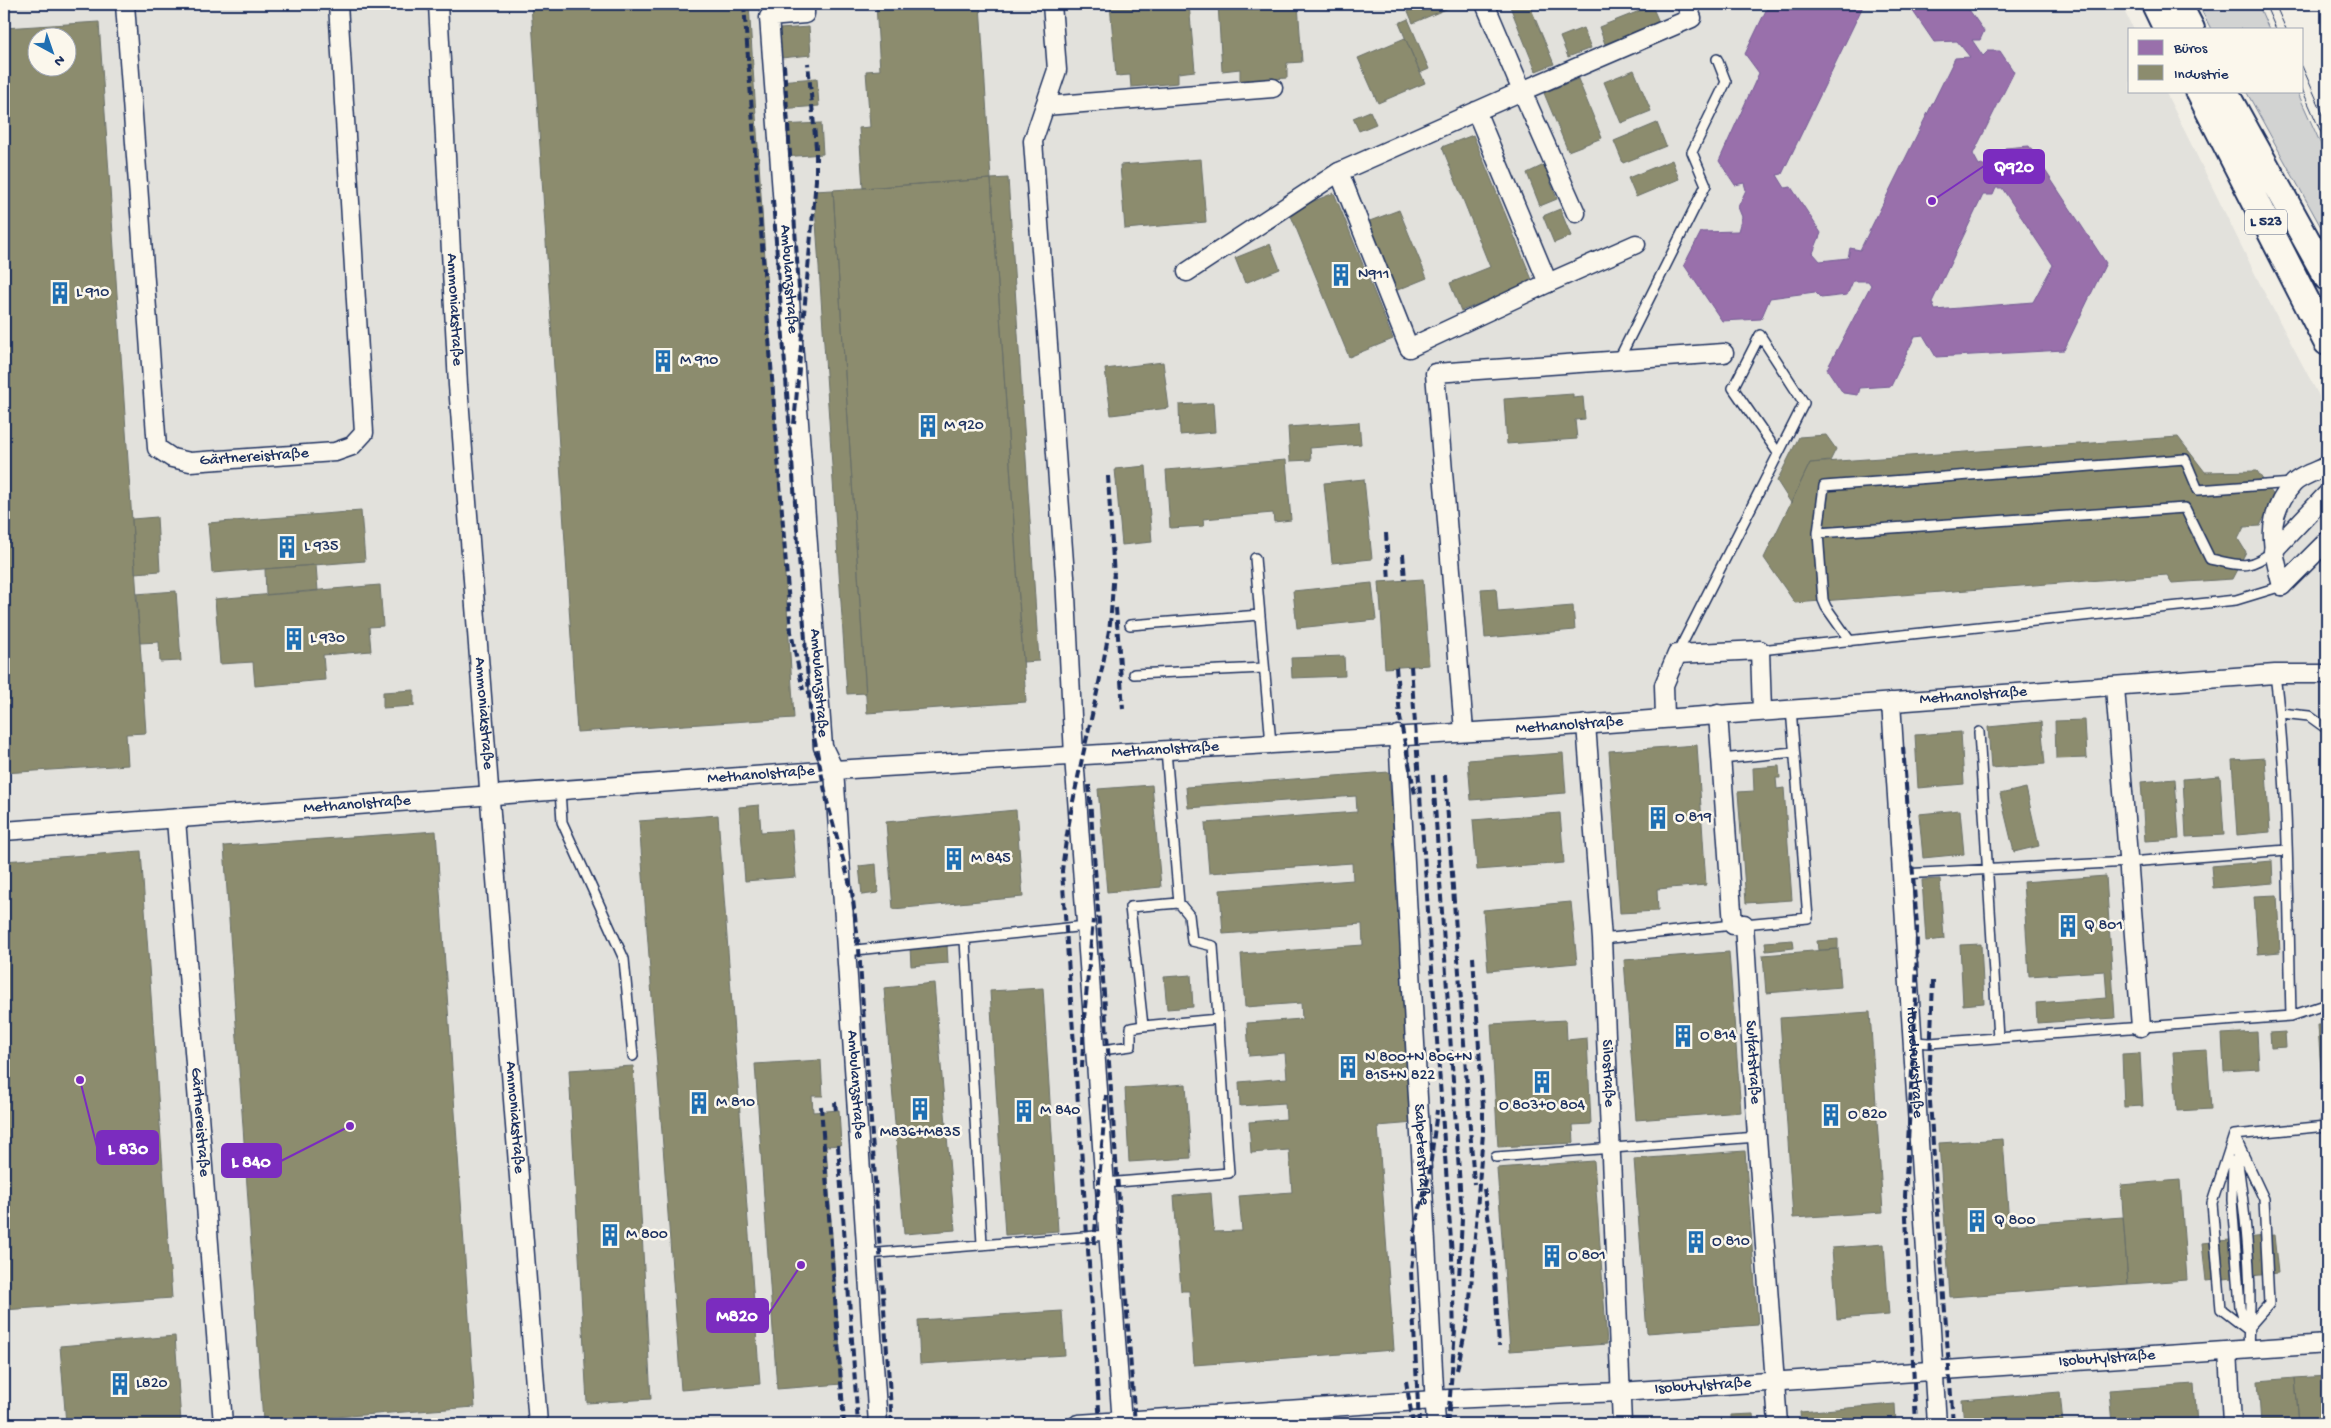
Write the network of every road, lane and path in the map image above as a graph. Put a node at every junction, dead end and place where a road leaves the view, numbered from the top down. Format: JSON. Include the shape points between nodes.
{"nodes":[{"id":1,"x":125,"y":4,"type":"edge"},
{"id":2,"x":338,"y":4,"type":"edge"},
{"id":3,"x":438,"y":4,"type":"edge"},
{"id":4,"x":805,"y":4,"type":"edge"},
{"id":5,"x":1052,"y":4,"type":"edge"},
{"id":6,"x":1485,"y":4,"type":"edge"},
{"id":7,"x":1686,"y":4,"type":"edge"},
{"id":8,"x":2155,"y":4,"type":"edge"},
{"id":9,"x":2178,"y":4,"type":"edge"},
{"id":10,"x":2167,"y":28,"type":"edge"},
{"id":11,"x":2190,"y":28,"type":"edge"},
{"id":12,"x":1717,"y":59,"type":"dead end"},
{"id":13,"x":1273,"y":88,"type":"dead end"},
{"id":14,"x":1522,"y":90,"type":"junction"},
{"id":15,"x":2199,"y":92,"type":"edge"},
{"id":16,"x":2225,"y":92,"type":"edge"},
{"id":17,"x":1045,"y":106,"type":"junction"},
{"id":18,"x":1476,"y":111,"type":"junction"},
{"id":19,"x":1339,"y":172,"type":"junction"},
{"id":20,"x":1576,"y":213,"type":"dead end"},
{"id":21,"x":1636,"y":244,"type":"dead end"},
{"id":22,"x":1188,"y":272,"type":"dead end"},
{"id":23,"x":2327,"y":277,"type":"edge"},
{"id":24,"x":1548,"y":283,"type":"junction"},
{"id":25,"x":2327,"y":342,"type":"edge"},
{"id":26,"x":1724,"y":353,"type":"dead end"},
{"id":27,"x":1619,"y":359,"type":"junction"},
{"id":28,"x":1778,"y":454,"type":"junction"},
{"id":29,"x":2327,"y":466,"type":"edge"},
{"id":30,"x":2294,"y":483,"type":"junction"},
{"id":31,"x":2327,"y":494,"type":"edge"},
{"id":32,"x":1818,"y":533,"type":"junction"},
{"id":33,"x":2327,"y":541,"type":"edge"},
{"id":34,"x":2273,"y":551,"type":"junction"},
{"id":35,"x":1255,"y":558,"type":"dead end"},
{"id":36,"x":2282,"y":586,"type":"junction"},
{"id":37,"x":1260,"y":615,"type":"junction"},
{"id":38,"x":1130,"y":625,"type":"dead end"},
{"id":39,"x":1850,"y":641,"type":"junction"},
{"id":40,"x":1760,"y":650,"type":"junction"},
{"id":41,"x":1677,"y":654,"type":"junction"},
{"id":42,"x":1264,"y":668,"type":"junction"},
{"id":43,"x":1134,"y":674,"type":"dead end"},
{"id":44,"x":2275,"y":674,"type":"junction"},
{"id":45,"x":2327,"y":674,"type":"edge"},
{"id":46,"x":2115,"y":687,"type":"junction"},
{"id":47,"x":1891,"y":702,"type":"junction"},
{"id":48,"x":1790,"y":709,"type":"junction"},
{"id":49,"x":1762,"y":711,"type":"junction"},
{"id":50,"x":2280,"y":713,"type":"junction"},
{"id":51,"x":1718,"y":714,"type":"junction"},
{"id":52,"x":1665,"y":718,"type":"junction"},
{"id":53,"x":1586,"y":724,"type":"junction"},
{"id":54,"x":2327,"y":729,"type":"edge"},
{"id":55,"x":1464,"y":731,"type":"junction"},
{"id":56,"x":1979,"y":732,"type":"dead end"},
{"id":57,"x":1398,"y":735,"type":"junction"},
{"id":58,"x":1270,"y":744,"type":"junction"},
{"id":59,"x":1166,"y":751,"type":"junction"},
{"id":60,"x":1794,"y":752,"type":"junction"},
{"id":61,"x":1074,"y":756,"type":"junction"},
{"id":62,"x":1721,"y":759,"type":"junction"},
{"id":63,"x":834,"y":770,"type":"junction"},
{"id":64,"x":560,"y":790,"type":"junction"},
{"id":65,"x":489,"y":795,"type":"junction"},
{"id":66,"x":176,"y":819,"type":"junction"},
{"id":67,"x":4,"y":832,"type":"edge"},
{"id":68,"x":2287,"y":850,"type":"junction"},
{"id":69,"x":2129,"y":862,"type":"junction"},
{"id":70,"x":1988,"y":870,"type":"junction"},
{"id":71,"x":1902,"y":874,"type":"junction"},
{"id":72,"x":1179,"y":903,"type":"junction"},
{"id":73,"x":1739,"y":925,"type":"junction"},
{"id":74,"x":1086,"y":926,"type":"junction"},
{"id":75,"x":965,"y":938,"type":"junction"},
{"id":76,"x":1602,"y":939,"type":"junction"},
{"id":77,"x":846,"y":951,"type":"junction"},
{"id":78,"x":2327,"y":1004,"type":"edge"},
{"id":79,"x":2291,"y":1016,"type":"junction"},
{"id":80,"x":1218,"y":1019,"type":"junction"},
{"id":81,"x":1143,"y":1026,"type":"junction"},
{"id":82,"x":2141,"y":1027,"type":"junction"},
{"id":83,"x":1998,"y":1038,"type":"junction"},
{"id":84,"x":1913,"y":1042,"type":"junction"},
{"id":85,"x":1095,"y":1051,"type":"junction"},
{"id":86,"x":634,"y":1056,"type":"dead end"},
{"id":87,"x":2327,"y":1126,"type":"edge"},
{"id":88,"x":2234,"y":1135,"type":"junction"},
{"id":89,"x":1757,"y":1137,"type":"junction"},
{"id":90,"x":1610,"y":1148,"type":"junction"},
{"id":91,"x":1496,"y":1157,"type":"dead end"},
{"id":92,"x":1105,"y":1183,"type":"junction"},
{"id":93,"x":1108,"y":1235,"type":"junction"},
{"id":94,"x":982,"y":1244,"type":"junction"},
{"id":95,"x":866,"y":1254,"type":"junction"},
{"id":96,"x":2247,"y":1329,"type":"junction"},
{"id":97,"x":2327,"y":1344,"type":"edge"},
{"id":98,"x":2249,"y":1350,"type":"junction"},
{"id":99,"x":2228,"y":1352,"type":"junction"},
{"id":100,"x":1934,"y":1371,"type":"junction"},
{"id":101,"x":1775,"y":1381,"type":"junction"},
{"id":102,"x":1620,"y":1392,"type":"junction"},
{"id":103,"x":1434,"y":1400,"type":"junction"},
{"id":104,"x":1122,"y":1423,"type":"edge"},
{"id":105,"x":223,"y":1424,"type":"edge"},
{"id":106,"x":538,"y":1424,"type":"edge"},
{"id":107,"x":878,"y":1424,"type":"edge"},
{"id":108,"x":1078,"y":1424,"type":"edge"},
{"id":109,"x":1436,"y":1424,"type":"edge"},
{"id":110,"x":1622,"y":1424,"type":"edge"},
{"id":111,"x":1778,"y":1424,"type":"edge"},
{"id":112,"x":1937,"y":1424,"type":"edge"},
{"id":113,"x":2232,"y":1424,"type":"edge"}],
"edges":[{"from":1,"to":2,"type":"street","name":"Gärtnereistraße","via":[[158,448],[172,458],[190,462],[335,452],[352,446],[364,433]]},
{"from":3,"to":65,"type":"street","name":"Ammoniakstraße","via":[[458,385]]},
{"from":4,"to":63,"type":"street","name":"Ambulanzstraße","via":[[805,14],[769,18],[822,747]]},
{"from":5,"to":17,"type":"street","via":[[1057,70]]},
{"from":6,"to":14,"type":"street"},
{"from":7,"to":14,"type":"street","via":[[1692,18]]},
{"from":8,"to":10,"type":"main road"},
{"from":9,"to":11,"type":"main road"},
{"from":12,"to":27,"type":"lane","via":[[1726,82],[1692,152],[1706,184]]},
{"from":13,"to":17,"type":"street"},
{"from":14,"to":18,"type":"street"},
{"from":14,"to":20,"type":"street"},
{"from":15,"to":25,"type":"main road","number":"L 523"},
{"from":16,"to":23,"type":"main road","number":"L 523"},
{"from":17,"to":61,"type":"street","via":[[1032,140],[1064,566]]},
{"from":18,"to":19,"type":"street"},
{"from":18,"to":24,"type":"street"},
{"from":19,"to":22,"type":"street"},
{"from":19,"to":24,"type":"street","via":[[1409,348]]},
{"from":21,"to":24,"type":"street"},
{"from":26,"to":27,"type":"street"},
{"from":27,"to":55,"type":"street","via":[[1435,373]]},
{"from":28,"to":28,"type":"lane","via":[[1804,403],[1760,335],[1733,388]]},
{"from":28,"to":41,"type":"lane"},
{"from":29,"to":30,"type":"street"},
{"from":30,"to":32,"type":"lane","via":[[2198,490],[2185,459],[1824,486]]},
{"from":30,"to":34,"type":"street","via":[[2271,526]]},
{"from":31,"to":34,"type":"street"},
{"from":32,"to":34,"type":"lane","via":[[2185,508],[2210,559],[2248,565]]},
{"from":32,"to":39,"type":"lane","via":[[1826,608]]},
{"from":33,"to":36,"type":"street"},
{"from":34,"to":36,"type":"street"},
{"from":35,"to":37,"type":"lane"},
{"from":36,"to":39,"type":"lane","via":[[2236,600]]},
{"from":37,"to":38,"type":"lane"},
{"from":37,"to":42,"type":"lane"},
{"from":39,"to":40,"type":"lane"},
{"from":40,"to":41,"type":"street"},
{"from":40,"to":49,"type":"street"},
{"from":41,"to":52,"type":"street","via":[[1664,685]]},
{"from":42,"to":43,"type":"lane"},
{"from":42,"to":58,"type":"lane"},
{"from":44,"to":45,"type":"street","name":"Methanolstraße"},
{"from":44,"to":46,"type":"street","name":"Methanolstraße"},
{"from":44,"to":50,"type":"lane"},
{"from":46,"to":47,"type":"street","name":"Methanolstraße"},
{"from":46,"to":69,"type":"street"},
{"from":47,"to":48,"type":"street","name":"Methanolstraße"},
{"from":47,"to":71,"type":"street","name":"Hochdruckstraße"},
{"from":48,"to":49,"type":"street","name":"Methanolstraße"},
{"from":48,"to":60,"type":"lane"},
{"from":49,"to":51,"type":"street","name":"Methanolstraße"},
{"from":50,"to":54,"type":"lane","via":[[2309,716]]},
{"from":50,"to":68,"type":"lane"},
{"from":51,"to":52,"type":"street","name":"Methanolstraße"},
{"from":51,"to":62,"type":"street","name":"Sulfatstraße"},
{"from":52,"to":53,"type":"street","name":"Methanolstraße"},
{"from":53,"to":55,"type":"street","name":"Methanolstraße"},
{"from":53,"to":76,"type":"street","name":"Silostraße"},
{"from":55,"to":57,"type":"street","name":"Methanolstraße"},
{"from":56,"to":70,"type":"lane"},
{"from":57,"to":58,"type":"street","name":"Methanolstraße"},
{"from":57,"to":103,"type":"street","name":"Salpeterstraße"},
{"from":58,"to":59,"type":"street","name":"Methanolstraße"},
{"from":59,"to":61,"type":"street","name":"Methanolstraße"},
{"from":59,"to":72,"type":"lane"},
{"from":60,"to":62,"type":"lane"},
{"from":60,"to":73,"type":"lane","via":[[1808,918]]},
{"from":61,"to":63,"type":"street","name":"Methanolstraße"},
{"from":61,"to":74,"type":"street"},
{"from":62,"to":73,"type":"street","name":"Sulfatstraße"},
{"from":63,"to":64,"type":"street","name":"Methanolstraße"},
{"from":63,"to":77,"type":"street","name":"Ambulanzstraße"},
{"from":64,"to":65,"type":"street","name":"Methanolstraße"},
{"from":64,"to":86,"type":"lane","via":[[562,822],[624,959]]},
{"from":65,"to":66,"type":"street","name":"Methanolstraße"},
{"from":65,"to":106,"type":"street","name":"Ammoniakstraße"},
{"from":66,"to":67,"type":"street","name":"Methanolstraße"},
{"from":66,"to":105,"type":"street","name":"Gärtnereistraße"},
{"from":68,"to":69,"type":"lane"},
{"from":68,"to":79,"type":"lane"},
{"from":69,"to":70,"type":"lane"},
{"from":69,"to":82,"type":"street"},
{"from":70,"to":71,"type":"lane"},
{"from":70,"to":83,"type":"lane"},
{"from":71,"to":84,"type":"street","name":"Hochdruckstraße"},
{"from":72,"to":80,"type":"lane","via":[[1189,915],[1192,941],[1213,946]]},
{"from":72,"to":81,"type":"lane","via":[[1130,907]]},
{"from":73,"to":76,"type":"lane"},
{"from":73,"to":89,"type":"street","name":"Sulfatstraße"},
{"from":74,"to":75,"type":"lane"},
{"from":74,"to":85,"type":"street"},
{"from":75,"to":77,"type":"lane"},
{"from":75,"to":94,"type":"lane"},
{"from":76,"to":90,"type":"street","name":"Silostraße"},
{"from":77,"to":95,"type":"street","name":"Ambulanzstraße"},
{"from":78,"to":79,"type":"lane"},
{"from":79,"to":82,"type":"lane"},
{"from":80,"to":81,"type":"lane"},
{"from":80,"to":92,"type":"lane","via":[[1229,1173]]},
{"from":81,"to":85,"type":"lane","via":[[1131,1028],[1131,1046]]},
{"from":82,"to":83,"type":"lane"},
{"from":83,"to":84,"type":"lane"},
{"from":84,"to":100,"type":"street","name":"Hochdruckstraße"},
{"from":85,"to":92,"type":"street"},
{"from":87,"to":88,"type":"lane"},
{"from":88,"to":96,"type":"lane","via":[[2232,1200],[2240,1307]]},
{"from":88,"to":96,"type":"lane","via":[[2264,1199],[2269,1304]]},
{"from":88,"to":96,"type":"lane","via":[[2212,1203],[2220,1309]]},
{"from":89,"to":90,"type":"lane"},
{"from":89,"to":101,"type":"street","name":"Sulfatstraße"},
{"from":90,"to":91,"type":"lane"},
{"from":90,"to":102,"type":"street","name":"Silostraße"},
{"from":92,"to":93,"type":"street"},
{"from":93,"to":94,"type":"lane"},
{"from":93,"to":104,"type":"street"},
{"from":94,"to":95,"type":"lane"},
{"from":95,"to":107,"type":"street","name":"Ambulanzstraße"},
{"from":96,"to":98,"type":"lane"},
{"from":97,"to":98,"type":"street","name":"Isobutylstraße"},
{"from":98,"to":99,"type":"street","name":"Isobutylstraße"},
{"from":99,"to":100,"type":"street","name":"Isobutylstraße"},
{"from":99,"to":113,"type":"street"},
{"from":100,"to":101,"type":"street","name":"Isobutylstraße"},
{"from":100,"to":112,"type":"street","name":"Hochdruckstraße"},
{"from":101,"to":102,"type":"street","name":"Isobutylstraße"},
{"from":101,"to":111,"type":"street","name":"Sulfatstraße"},
{"from":102,"to":103,"type":"street","name":"Isobutylstraße"},
{"from":102,"to":110,"type":"street","name":"Silostraße"},
{"from":103,"to":104,"type":"street","name":"Isobutylstraße"},
{"from":103,"to":109,"type":"street","name":"Salpeterstraße"},
{"from":104,"to":108,"type":"street","name":"Isobutylstraße"}]}
